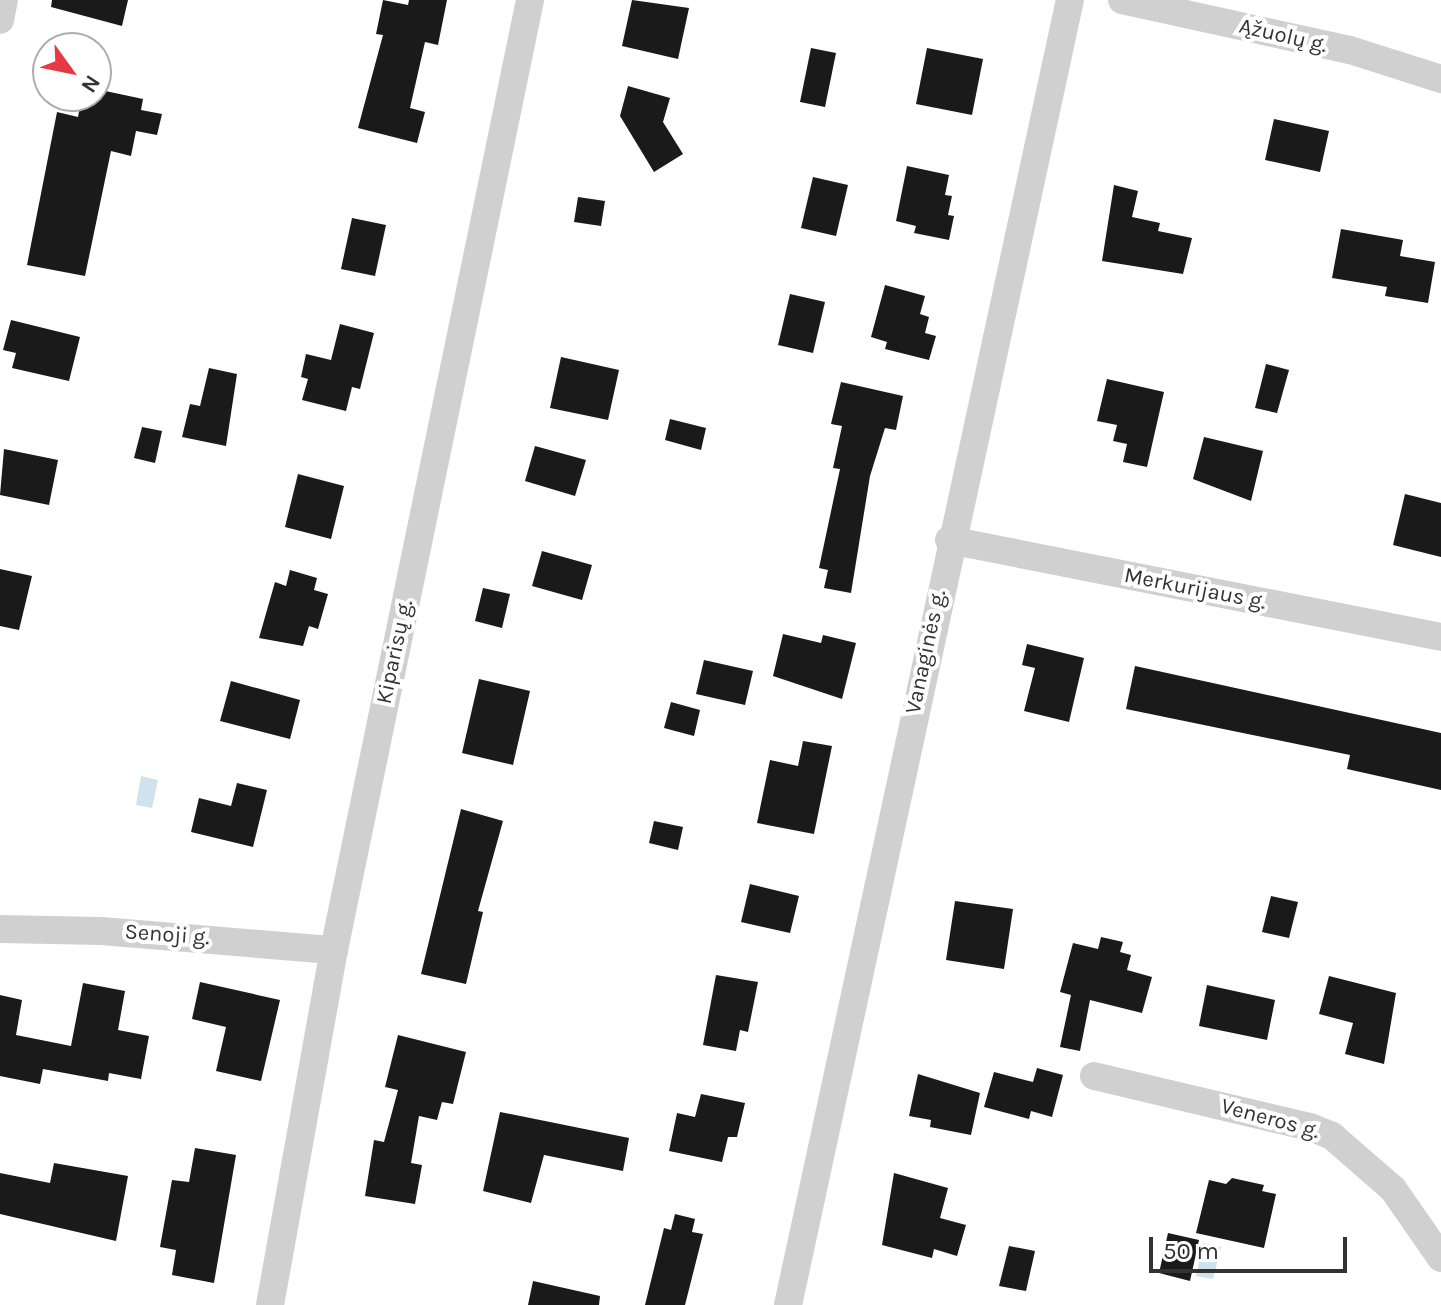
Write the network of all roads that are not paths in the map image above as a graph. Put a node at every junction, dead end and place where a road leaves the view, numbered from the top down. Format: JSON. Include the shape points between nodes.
{"nodes":[{"id":1,"x":4,"y":0,"type":"edge"},
{"id":2,"x":530,"y":0,"type":"edge"},
{"id":3,"x":1070,"y":0,"type":"edge"},
{"id":4,"x":1122,"y":0,"type":"edge"},
{"id":5,"x":0,"y":20,"type":"edge"},
{"id":6,"x":1441,"y":79,"type":"edge"},
{"id":7,"x":949,"y":540,"type":"junction"},
{"id":8,"x":1441,"y":637,"type":"edge"},
{"id":9,"x":0,"y":929,"type":"edge"},
{"id":10,"x":334,"y":950,"type":"junction"},
{"id":11,"x":1094,"y":1076,"type":"dead end"},
{"id":12,"x":1441,"y":1258,"type":"edge"},
{"id":13,"x":270,"y":1305,"type":"edge"},
{"id":14,"x":788,"y":1305,"type":"edge"}],
"edges":[{"from":1,"to":5,"type":"street"},
{"from":2,"to":10,"type":"street","name":"Kiparisų g."},
{"from":3,"to":7,"type":"street","name":"Vanaginės g."},
{"from":4,"to":6,"type":"street","name":"Ąžuolų g.","via":[[1350,50]]},
{"from":7,"to":8,"type":"street","name":"Merkurijaus g."},
{"from":7,"to":14,"type":"street","name":"Vanaginės g."},
{"from":9,"to":10,"type":"street","name":"Senoji g.","via":[[101,931]]},
{"from":10,"to":13,"type":"street","name":"Kiparisų g."},
{"from":11,"to":12,"type":"street","name":"Veneros g.","via":[[1332,1136],[1393,1189]]}]}
